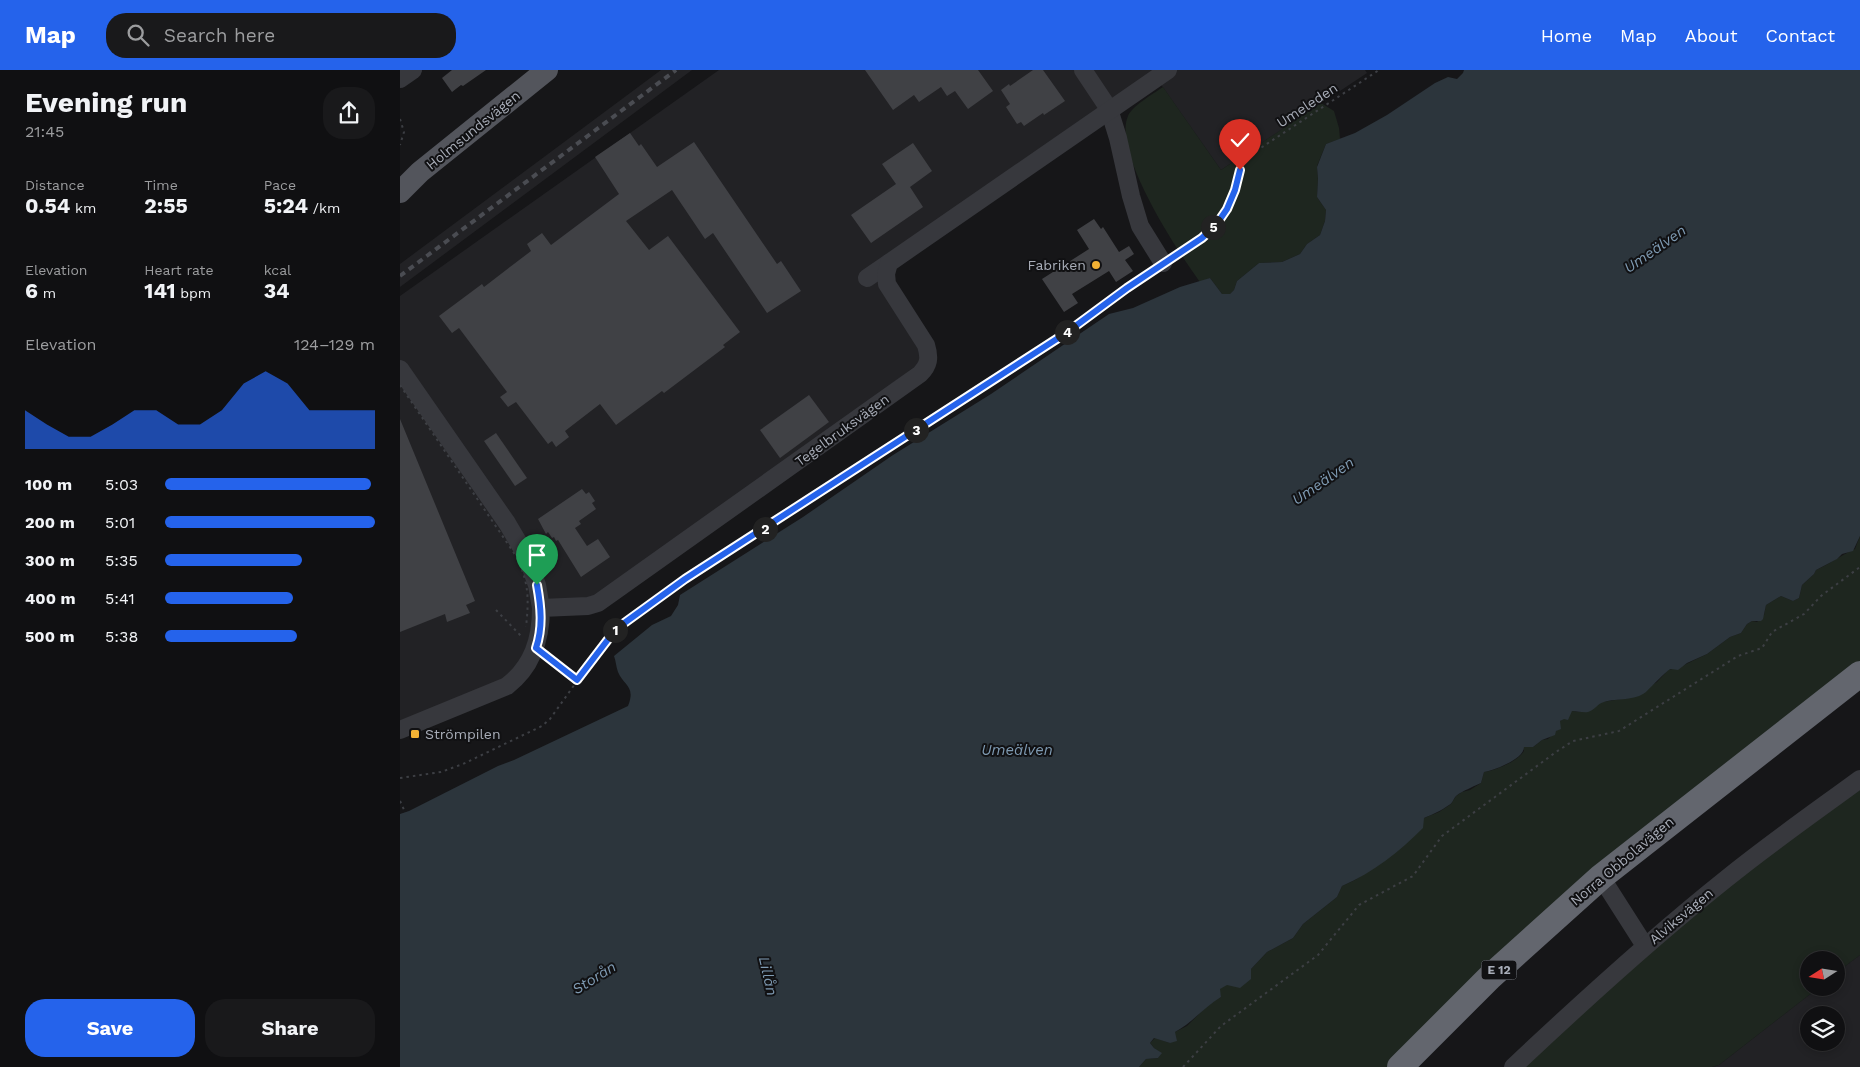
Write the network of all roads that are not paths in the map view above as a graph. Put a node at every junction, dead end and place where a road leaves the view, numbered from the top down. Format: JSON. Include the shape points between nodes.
{"nodes":[{"id":1,"x":413,"y":70,"type":"edge"},
{"id":2,"x":548,"y":70,"type":"edge"},
{"id":3,"x":1083,"y":70,"type":"edge"},
{"id":4,"x":1168,"y":70,"type":"edge"},
{"id":5,"x":400,"y":79,"type":"edge"},
{"id":6,"x":1109,"y":109,"type":"junction"},
{"id":7,"x":400,"y":192,"type":"edge"},
{"id":8,"x":889,"y":263,"type":"junction"},
{"id":9,"x":1163,"y":263,"type":"road end"},
{"id":10,"x":867,"y":278,"type":"dead end"},
{"id":11,"x":400,"y":369,"type":"edge"},
{"id":12,"x":400,"y":375,"type":"edge"},
{"id":13,"x":416,"y":410,"type":"dead end"},
{"id":14,"x":541,"y":608,"type":"junction"},
{"id":15,"x":1860,"y":674,"type":"edge"},
{"id":16,"x":400,"y":730,"type":"edge"},
{"id":17,"x":1860,"y":779,"type":"edge"},
{"id":18,"x":1601,"y":877,"type":"junction"},
{"id":19,"x":1645,"y":946,"type":"junction"},
{"id":20,"x":1400,"y":1067,"type":"edge"},
{"id":21,"x":1513,"y":1067,"type":"edge"}],
"edges":[{"from":1,"to":5,"type":"street"},
{"from":2,"to":7,"type":"main road","name":"Holmsundsvägen","via":[[420,172]]},
{"from":3,"to":6,"type":"street"},
{"from":4,"to":6,"type":"street"},
{"from":6,"to":8,"type":"street"},
{"from":6,"to":9,"type":"street","via":[[1140,226]]},
{"from":8,"to":10,"type":"street"},
{"from":8,"to":14,"type":"street","name":"Tegelbruksvägen","via":[[887,284],[926,345],[927,367],[598,603]]},
{"from":11,"to":14,"type":"street","via":[[507,523],[527,557]]},
{"from":12,"to":13,"type":"street"},
{"from":14,"to":16,"type":"street","via":[[541,625],[529,643],[528,664],[514,680],[507,686]]},
{"from":15,"to":18,"type":"highway","name":"Norra Obbolavägen","number":"E 12"},
{"from":17,"to":19,"type":"street","name":"Alviksvägen","via":[[1728,877]]},
{"from":18,"to":19,"type":"street"},
{"from":18,"to":20,"type":"highway","name":"Norra Obbolavägen","number":"E 12","via":[[1490,977]]},
{"from":19,"to":21,"type":"street","name":"Alviksvägen"}]}
